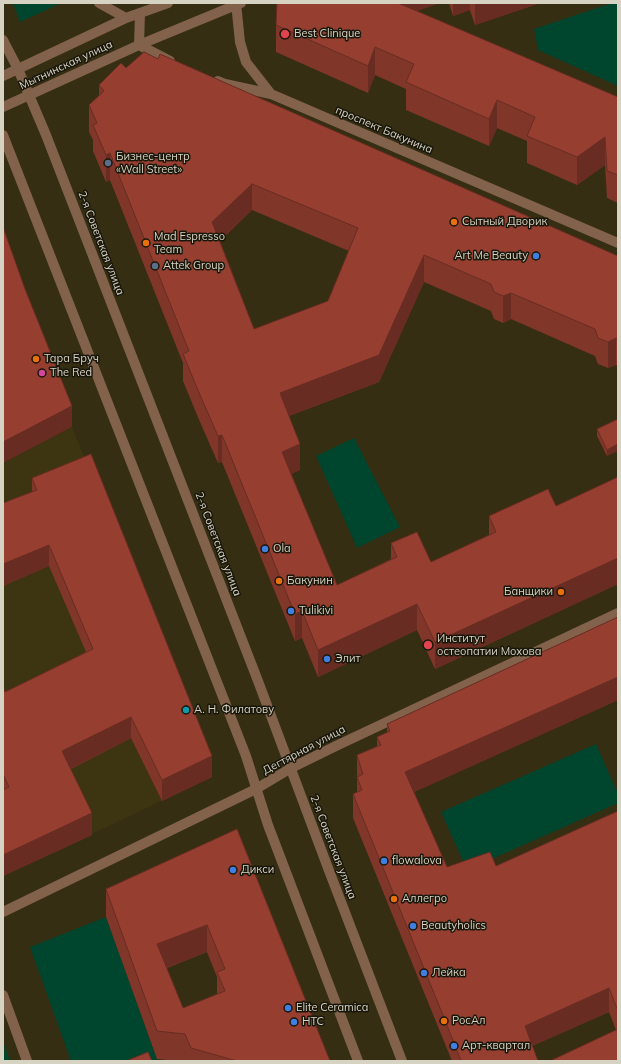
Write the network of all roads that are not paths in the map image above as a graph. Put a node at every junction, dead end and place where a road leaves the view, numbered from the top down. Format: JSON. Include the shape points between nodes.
{"nodes":[{"id":1,"x":100,"y":3,"type":"edge"},
{"id":2,"x":168,"y":3,"type":"edge"},
{"id":3,"x":238,"y":3,"type":"edge"},
{"id":4,"x":140,"y":14,"type":"junction"},
{"id":5,"x":126,"y":18,"type":"junction"},
{"id":6,"x":3,"y":40,"type":"edge"},
{"id":7,"x":139,"y":45,"type":"junction"},
{"id":8,"x":182,"y":66,"type":"edge"},
{"id":9,"x":18,"y":69,"type":"junction"},
{"id":10,"x":3,"y":76,"type":"edge"},
{"id":11,"x":210,"y":78,"type":"edge"},
{"id":12,"x":271,"y":94,"type":"junction"},
{"id":13,"x":30,"y":96,"type":"junction"},
{"id":14,"x":3,"y":107,"type":"edge"},
{"id":15,"x":3,"y":135,"type":"edge"},
{"id":16,"x":618,"y":243,"type":"edge"},
{"id":17,"x":618,"y":613,"type":"edge"},
{"id":18,"x":291,"y":768,"type":"junction"},
{"id":19,"x":256,"y":789,"type":"junction"},
{"id":20,"x":3,"y":912,"type":"edge"},
{"id":21,"x":3,"y":995,"type":"edge"},
{"id":22,"x":27,"y":1061,"type":"edge"},
{"id":23,"x":358,"y":1061,"type":"edge"},
{"id":24,"x":402,"y":1061,"type":"edge"}],
"edges":[{"from":1,"to":5,"type":"street"},
{"from":2,"to":4,"type":"street","name":"Мытнинская улица"},
{"from":3,"to":7,"type":"street","name":"Мытнинская улица"},
{"from":3,"to":12,"type":"street","via":[[240,42],[246,62]]},
{"from":4,"to":5,"type":"street","name":"Мытнинская улица"},
{"from":4,"to":7,"type":"street"},
{"from":5,"to":9,"type":"street","name":"Мытнинская улица"},
{"from":6,"to":9,"type":"street","name":"2-я Советская улица"},
{"from":7,"to":8,"type":"street"},
{"from":7,"to":13,"type":"street","name":"Мытнинская улица"},
{"from":9,"to":10,"type":"street","name":"Мытнинская улица"},
{"from":9,"to":13,"type":"street","name":"2-я Советская улица"},
{"from":11,"to":12,"type":"street","name":"проспект Бакунина","via":[[224,84]]},
{"from":12,"to":16,"type":"street","name":"проспект Бакунина"},
{"from":13,"to":14,"type":"street","name":"Мытнинская улица"},
{"from":13,"to":18,"type":"street","name":"2-я Советская улица","via":[[167,443]]},
{"from":15,"to":19,"type":"street","via":[[246,756]]},
{"from":17,"to":18,"type":"street","name":"Дегтярная улица"},
{"from":18,"to":19,"type":"street","name":"Дегтярная улица"},
{"from":18,"to":24,"type":"street","name":"2-я Советская улица"},
{"from":19,"to":20,"type":"street","name":"Дегтярная улица"},
{"from":19,"to":23,"type":"street"},
{"from":21,"to":22,"type":"street"}]}
